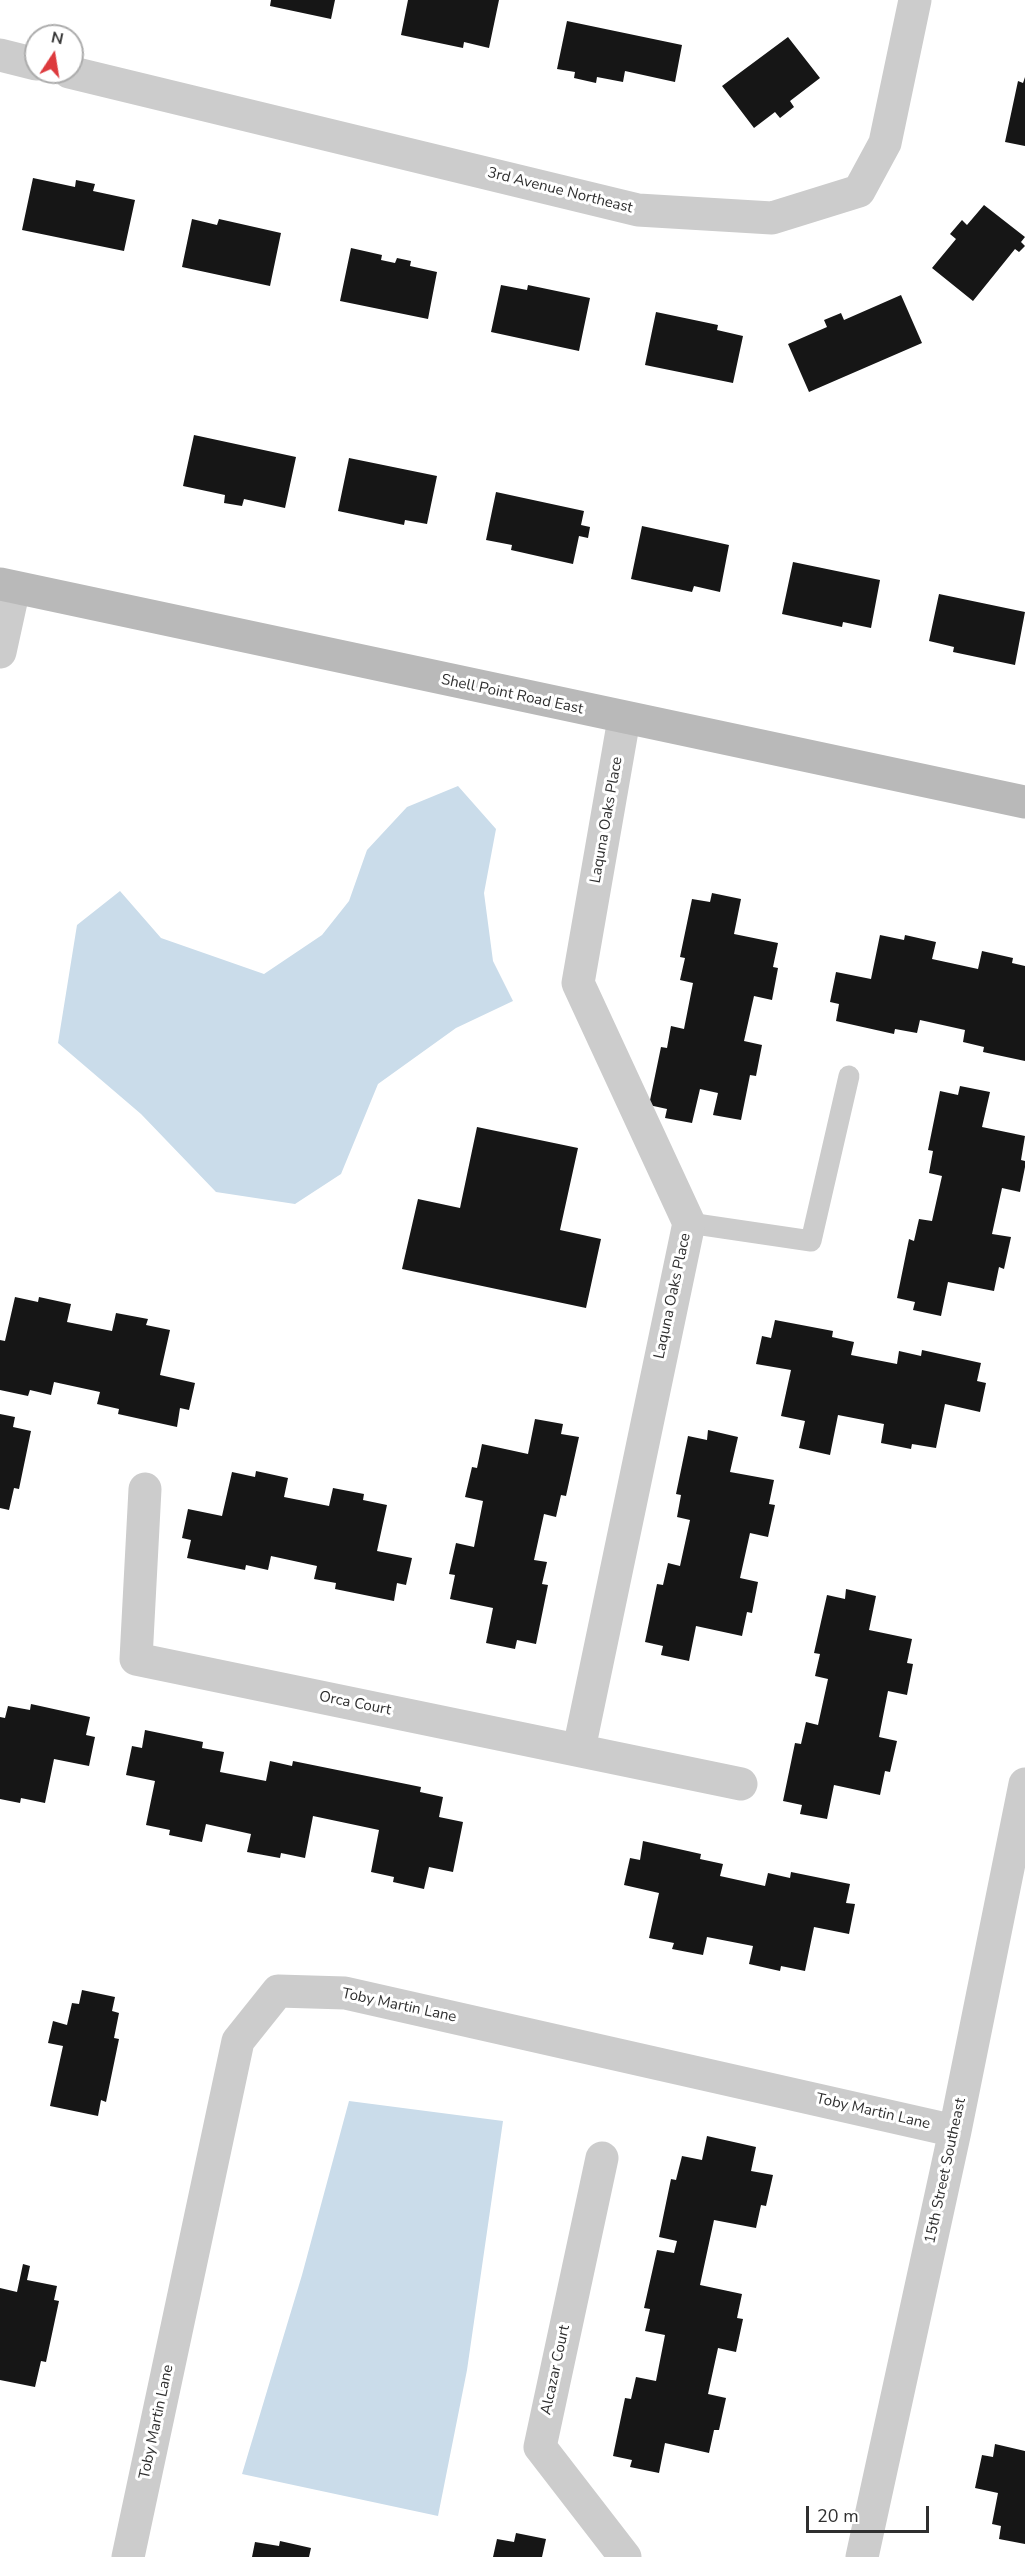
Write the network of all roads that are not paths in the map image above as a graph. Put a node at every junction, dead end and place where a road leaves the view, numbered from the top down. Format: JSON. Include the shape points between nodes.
{"nodes":[{"id":1,"x":915,"y":0,"type":"edge"},
{"id":2,"x":0,"y":55,"type":"edge"},
{"id":3,"x":24,"y":61,"type":"edge"},
{"id":4,"x":84,"y":76,"type":"edge"},
{"id":5,"x":7,"y":586,"type":"edge"},
{"id":6,"x":0,"y":652,"type":"edge"},
{"id":7,"x":624,"y":719,"type":"junction"},
{"id":8,"x":1025,"y":802,"type":"edge"},
{"id":9,"x":849,"y":1076,"type":"dead end"},
{"id":10,"x":689,"y":1223,"type":"junction"},
{"id":11,"x":145,"y":1489,"type":"dead end"},
{"id":12,"x":579,"y":1749,"type":"junction"},
{"id":13,"x":741,"y":1784,"type":"dead end"},
{"id":14,"x":1025,"y":1784,"type":"edge"},
{"id":15,"x":955,"y":2131,"type":"junction"},
{"id":16,"x":602,"y":2158,"type":"dead end"},
{"id":17,"x":128,"y":2557,"type":"edge"},
{"id":18,"x":625,"y":2557,"type":"edge"},
{"id":19,"x":862,"y":2557,"type":"edge"}],
"edges":[{"from":1,"to":4,"type":"street","name":"3rd Avenue Northeast","via":[[885,143],[859,191],[772,218],[638,210]]},
{"from":2,"to":3,"type":"street"},
{"from":5,"to":6,"type":"street"},
{"from":5,"to":7,"type":"street","name":"Shell Point Road East"},
{"from":7,"to":8,"type":"street","name":"Shell Point Road East"},
{"from":7,"to":10,"type":"street","name":"Laquna Oaks Place","via":[[578,983]]},
{"from":9,"to":10,"type":"lane","via":[[810,1241]]},
{"from":10,"to":12,"type":"street","name":"Laquna Oaks Place"},
{"from":11,"to":12,"type":"street","name":"Orca Court","via":[[136,1659]]},
{"from":12,"to":13,"type":"street","name":"Orca Court"},
{"from":14,"to":15,"type":"street","name":"15th Street Southeast"},
{"from":15,"to":17,"type":"street","name":"Toby Martin Lane","via":[[345,1993],[278,1991],[238,2041]]},
{"from":15,"to":19,"type":"street","name":"15th Street Southeast"},
{"from":16,"to":18,"type":"street","name":"Alcazar Court","via":[[540,2446]]}]}
